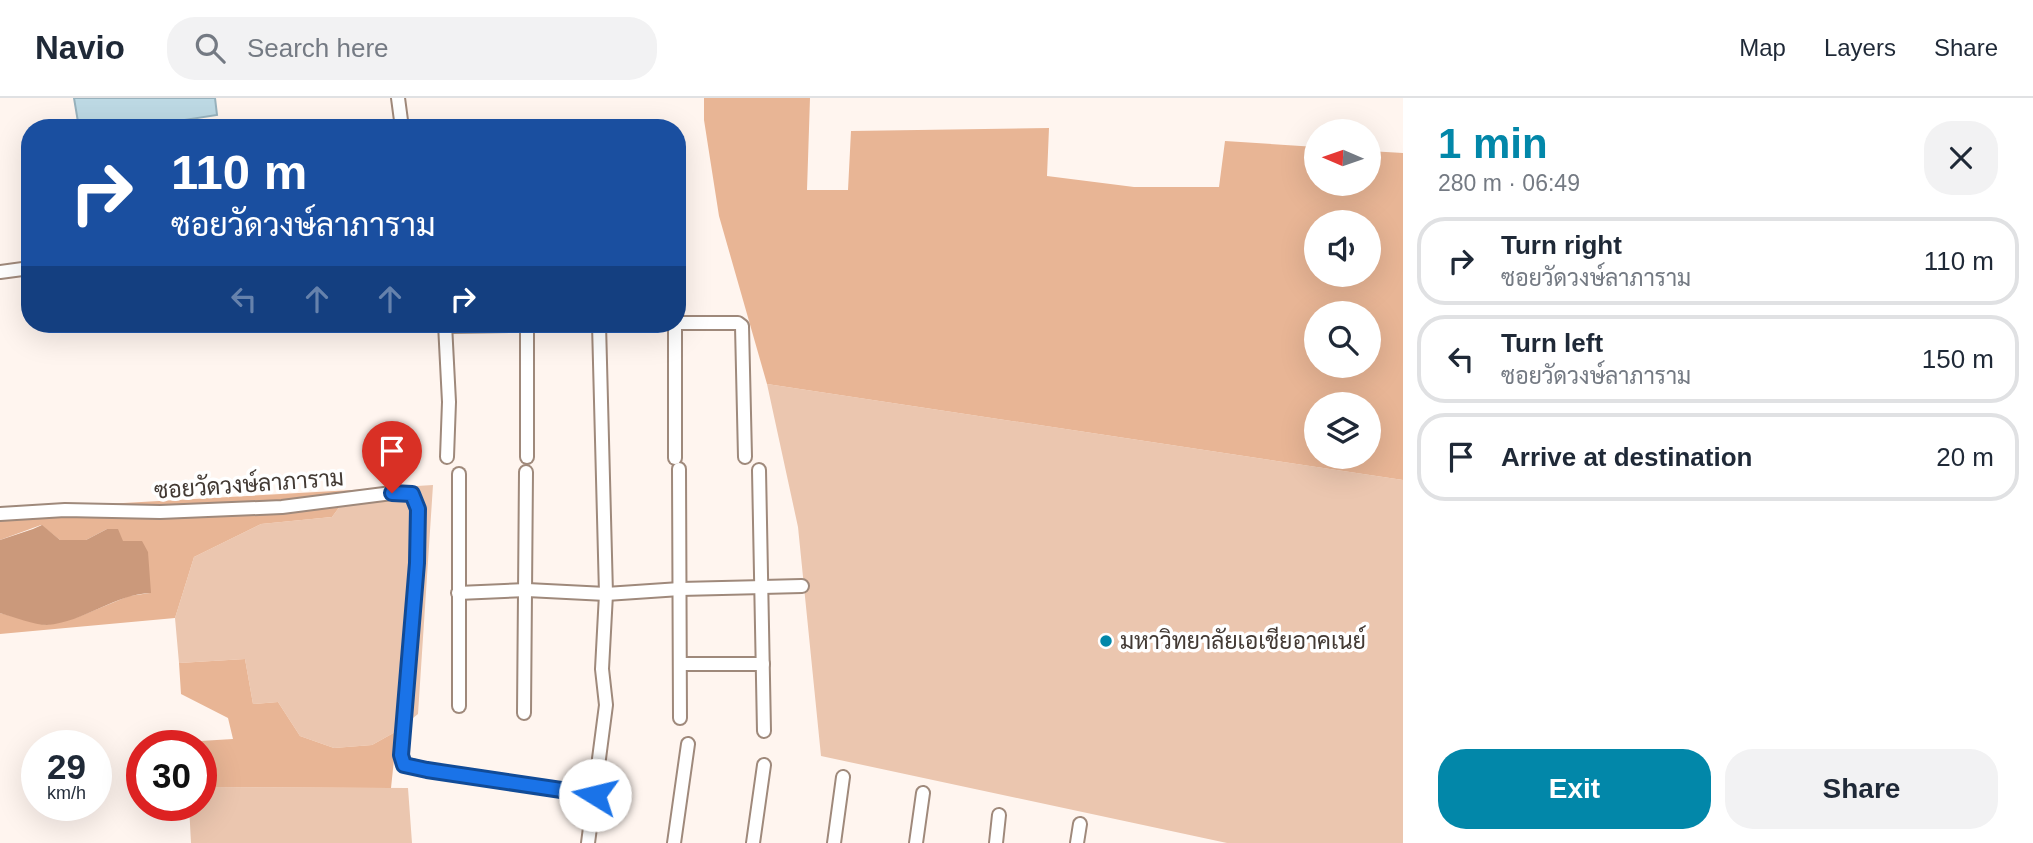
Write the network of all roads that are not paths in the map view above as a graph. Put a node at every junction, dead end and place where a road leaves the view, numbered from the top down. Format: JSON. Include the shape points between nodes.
{"nodes":[{"id":1,"x":398,"y":98,"type":"edge"},
{"id":2,"x":401,"y":119,"type":"edge"},
{"id":3,"x":21,"y":269,"type":"edge"},
{"id":4,"x":0,"y":272,"type":"edge"},
{"id":5,"x":686,"y":324,"type":"edge"},
{"id":6,"x":446,"y":333,"type":"edge"},
{"id":7,"x":527,"y":333,"type":"edge"},
{"id":8,"x":599,"y":333,"type":"edge"},
{"id":9,"x":676,"y":333,"type":"edge"},
{"id":10,"x":447,"y":457,"type":"dead end"},
{"id":11,"x":527,"y":457,"type":"dead end"},
{"id":12,"x":745,"y":457,"type":"dead end"},
{"id":13,"x":759,"y":470,"type":"dead end"},
{"id":14,"x":526,"y":472,"type":"dead end"},
{"id":15,"x":458,"y":474,"type":"dead end"},
{"id":16,"x":0,"y":514,"type":"edge"},
{"id":17,"x":802,"y":586,"type":"dead end"},
{"id":18,"x":762,"y":588,"type":"junction"},
{"id":19,"x":680,"y":589,"type":"junction"},
{"id":20,"x":527,"y":590,"type":"junction"},
{"id":21,"x":458,"y":593,"type":"junction"},
{"id":22,"x":606,"y":594,"type":"junction"},
{"id":23,"x":680,"y":664,"type":"junction"},
{"id":24,"x":763,"y":664,"type":"junction"},
{"id":25,"x":459,"y":706,"type":"dead end"},
{"id":26,"x":524,"y":713,"type":"dead end"},
{"id":27,"x":680,"y":718,"type":"dead end"},
{"id":28,"x":764,"y":731,"type":"dead end"},
{"id":29,"x":688,"y":744,"type":"dead end"},
{"id":30,"x":764,"y":765,"type":"dead end"},
{"id":31,"x":843,"y":777,"type":"dead end"},
{"id":32,"x":923,"y":793,"type":"dead end"},
{"id":33,"x":595,"y":795,"type":"junction"},
{"id":34,"x":999,"y":815,"type":"dead end"},
{"id":35,"x":1080,"y":824,"type":"dead end"},
{"id":36,"x":588,"y":843,"type":"edge"},
{"id":37,"x":674,"y":843,"type":"edge"},
{"id":38,"x":752,"y":843,"type":"edge"},
{"id":39,"x":834,"y":843,"type":"edge"},
{"id":40,"x":916,"y":843,"type":"edge"},
{"id":41,"x":996,"y":843,"type":"edge"},
{"id":42,"x":1077,"y":843,"type":"edge"}],
"edges":[{"from":1,"to":2,"type":"street"},
{"from":3,"to":4,"type":"street"},
{"from":5,"to":12,"type":"street","via":[[743,326]]},
{"from":6,"to":10,"type":"street"},
{"from":7,"to":11,"type":"street"},
{"from":8,"to":22,"type":"street"},
{"from":9,"to":19,"type":"street"},
{"from":13,"to":18,"type":"street"},
{"from":14,"to":20,"type":"street"},
{"from":15,"to":21,"type":"street"},
{"from":16,"to":33,"type":"street","name":"ซอยวัดวงษ์ลาภาราม","via":[[282,507],[412,494],[418,509],[417,563],[401,755],[404,765]]},
{"from":17,"to":18,"type":"street"},
{"from":18,"to":19,"type":"street"},
{"from":18,"to":24,"type":"street"},
{"from":19,"to":22,"type":"street"},
{"from":19,"to":23,"type":"street"},
{"from":20,"to":21,"type":"street"},
{"from":20,"to":22,"type":"street"},
{"from":20,"to":26,"type":"street"},
{"from":21,"to":25,"type":"street"},
{"from":22,"to":33,"type":"street","via":[[602,669],[606,705]]},
{"from":23,"to":24,"type":"street"},
{"from":23,"to":27,"type":"street"},
{"from":24,"to":28,"type":"street"},
{"from":29,"to":37,"type":"street"},
{"from":30,"to":38,"type":"street"},
{"from":31,"to":39,"type":"street"},
{"from":32,"to":40,"type":"street"},
{"from":33,"to":36,"type":"street"},
{"from":34,"to":41,"type":"street"},
{"from":35,"to":42,"type":"street"}]}
